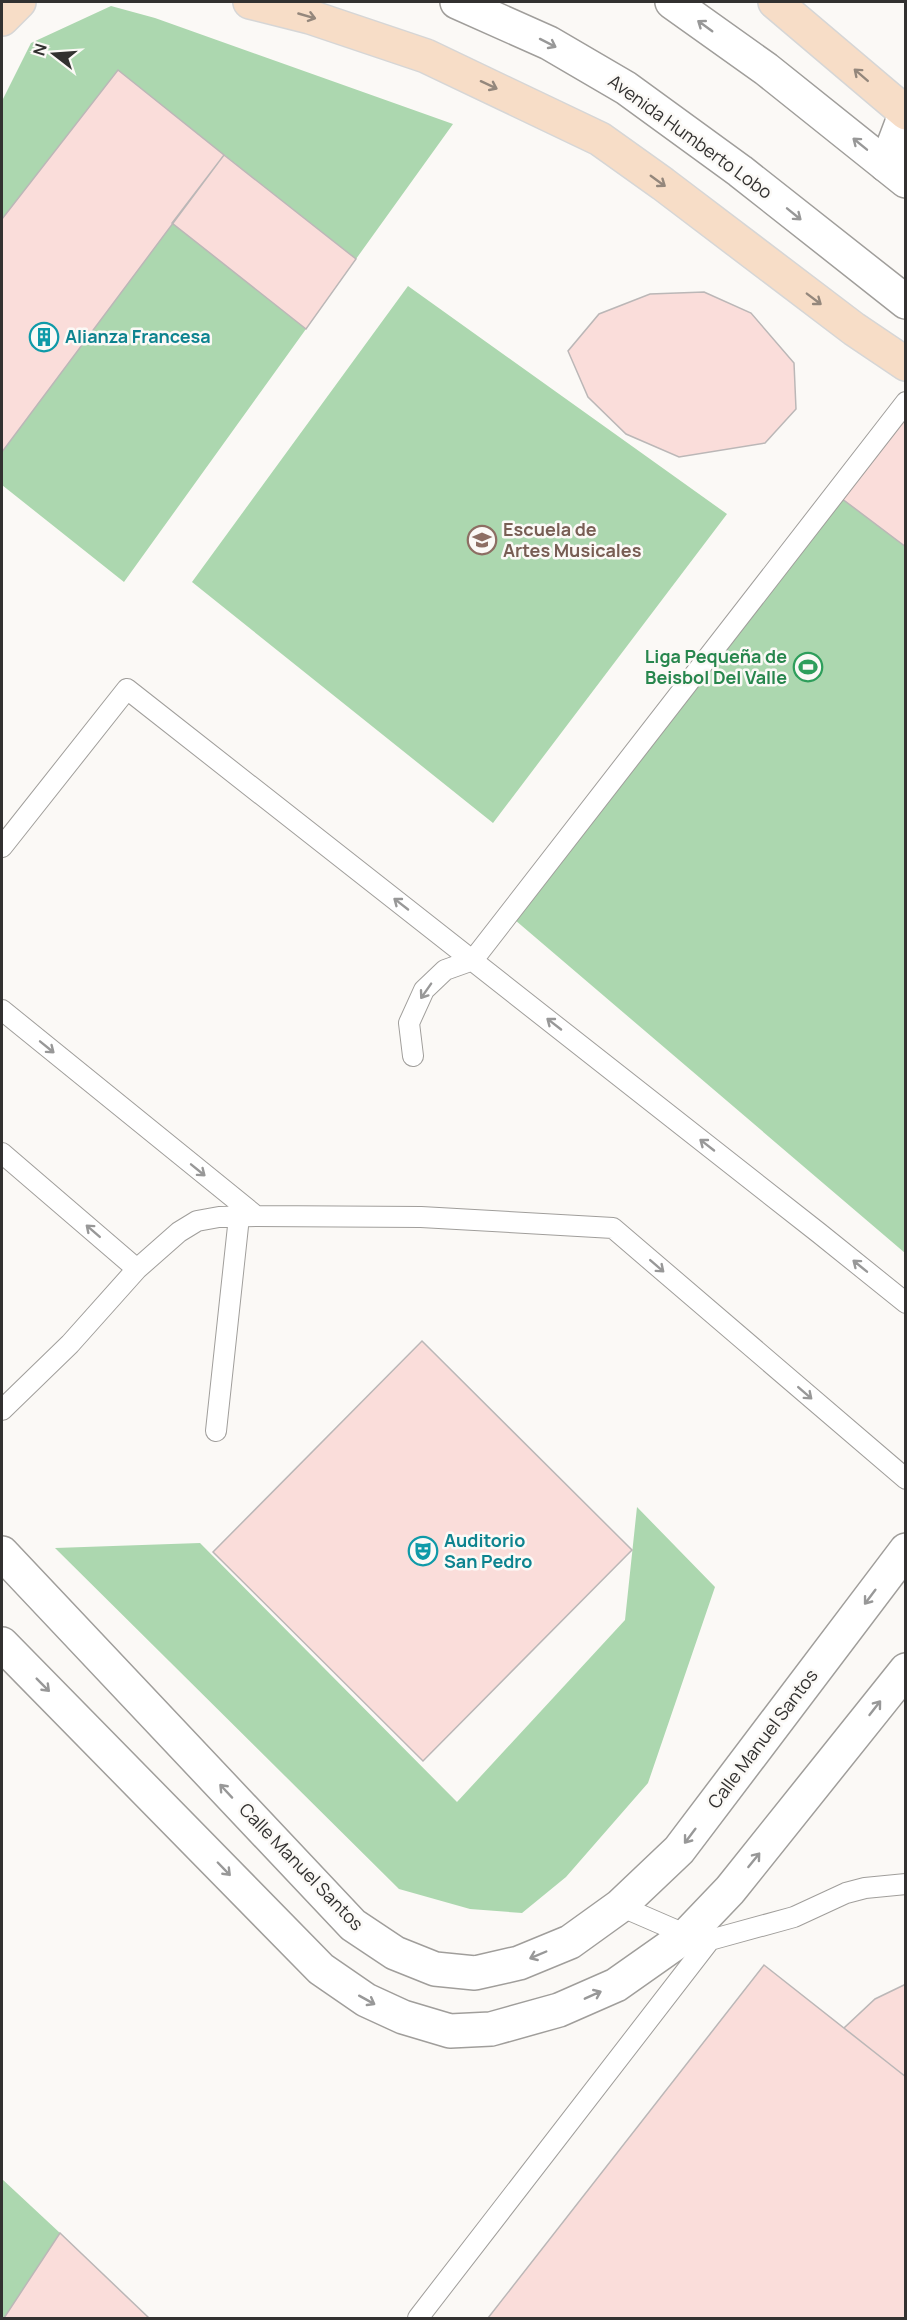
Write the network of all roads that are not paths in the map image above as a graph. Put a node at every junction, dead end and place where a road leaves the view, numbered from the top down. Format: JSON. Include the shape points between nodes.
{"nodes":[{"id":1,"x":19,"y":2,"type":"edge"},
{"id":2,"x":250,"y":2,"type":"edge"},
{"id":3,"x":457,"y":2,"type":"edge"},
{"id":4,"x":672,"y":2,"type":"edge"},
{"id":5,"x":775,"y":2,"type":"edge"},
{"id":6,"x":2,"y":19,"type":"edge"},
{"id":7,"x":905,"y":112,"type":"edge"},
{"id":8,"x":896,"y":173,"type":"edge"},
{"id":9,"x":906,"y":302,"type":"edge"},
{"id":10,"x":906,"y":364,"type":"edge"},
{"id":11,"x":906,"y":402,"type":"edge"},
{"id":12,"x":2,"y":847,"type":"edge"},
{"id":13,"x":473,"y":960,"type":"junction"},
{"id":14,"x":2,"y":1010,"type":"edge"},
{"id":15,"x":413,"y":1056,"type":"dead end"},
{"id":16,"x":2,"y":1153,"type":"edge"},
{"id":17,"x":247,"y":1216,"type":"junction"},
{"id":18,"x":137,"y":1269,"type":"junction"},
{"id":19,"x":906,"y":1303,"type":"edge"},
{"id":20,"x":5,"y":1400,"type":"edge"},
{"id":21,"x":216,"y":1431,"type":"dead end"},
{"id":22,"x":906,"y":1479,"type":"edge"},
{"id":23,"x":906,"y":1550,"type":"edge"},
{"id":24,"x":2,"y":1553,"type":"edge"},
{"id":25,"x":2,"y":1644,"type":"edge"},
{"id":26,"x":906,"y":1670,"type":"edge"},
{"id":27,"x":906,"y":1884,"type":"edge"},
{"id":28,"x":620,"y":1906,"type":"junction"},
{"id":29,"x":698,"y":1938,"type":"junction"},
{"id":30,"x":418,"y":2319,"type":"edge"}],
"edges":[{"from":1,"to":6,"type":"main road"},
{"from":2,"to":10,"type":"main road","one_way":true,"via":[[310,16],[426,56],[600,139]]},
{"from":3,"to":9,"type":"street","name":"Avenida Humberto Lobo","one_way":true,"via":[[549,43],[626,88],[740,171]]},
{"from":8,"to":4,"type":"street","one_way":true,"via":[[766,69]]},
{"from":7,"to":5,"type":"main road","one_way":true},
{"from":7,"to":8,"type":"street"},
{"from":11,"to":13,"type":"lane"},
{"from":13,"to":12,"type":"lane","one_way":true,"via":[[127,689]]},
{"from":13,"to":15,"type":"lane","one_way":true,"via":[[445,970],[424,990],[409,1023]]},
{"from":19,"to":13,"type":"lane","one_way":true},
{"from":14,"to":17,"type":"lane","one_way":true},
{"from":18,"to":16,"type":"lane","one_way":true},
{"from":17,"to":18,"type":"lane","via":[[197,1221]]},
{"from":17,"to":21,"type":"lane"},
{"from":17,"to":22,"type":"lane","one_way":true,"via":[[421,1217],[613,1227]]},
{"from":18,"to":20,"type":"lane","via":[[70,1344]]},
{"from":23,"to":28,"type":"street","name":"Calle Manuel Santos","one_way":true,"via":[[679,1850]]},
{"from":28,"to":24,"type":"street","name":"Calle Manuel Santos","one_way":true,"via":[[570,1942],[519,1963],[475,1973],[435,1969],[394,1953],[353,1925]]},
{"from":25,"to":29,"type":"street","one_way":true,"via":[[321,1969],[366,2000],[403,2017],[450,2031],[491,2029],[559,2010],[616,1985]]},
{"from":29,"to":26,"type":"street","one_way":true,"via":[[730,1890]]},
{"from":27,"to":29,"type":"lane","via":[[865,1888],[794,1917]]},
{"from":28,"to":29,"type":"lane"},
{"from":29,"to":30,"type":"lane"}]}
